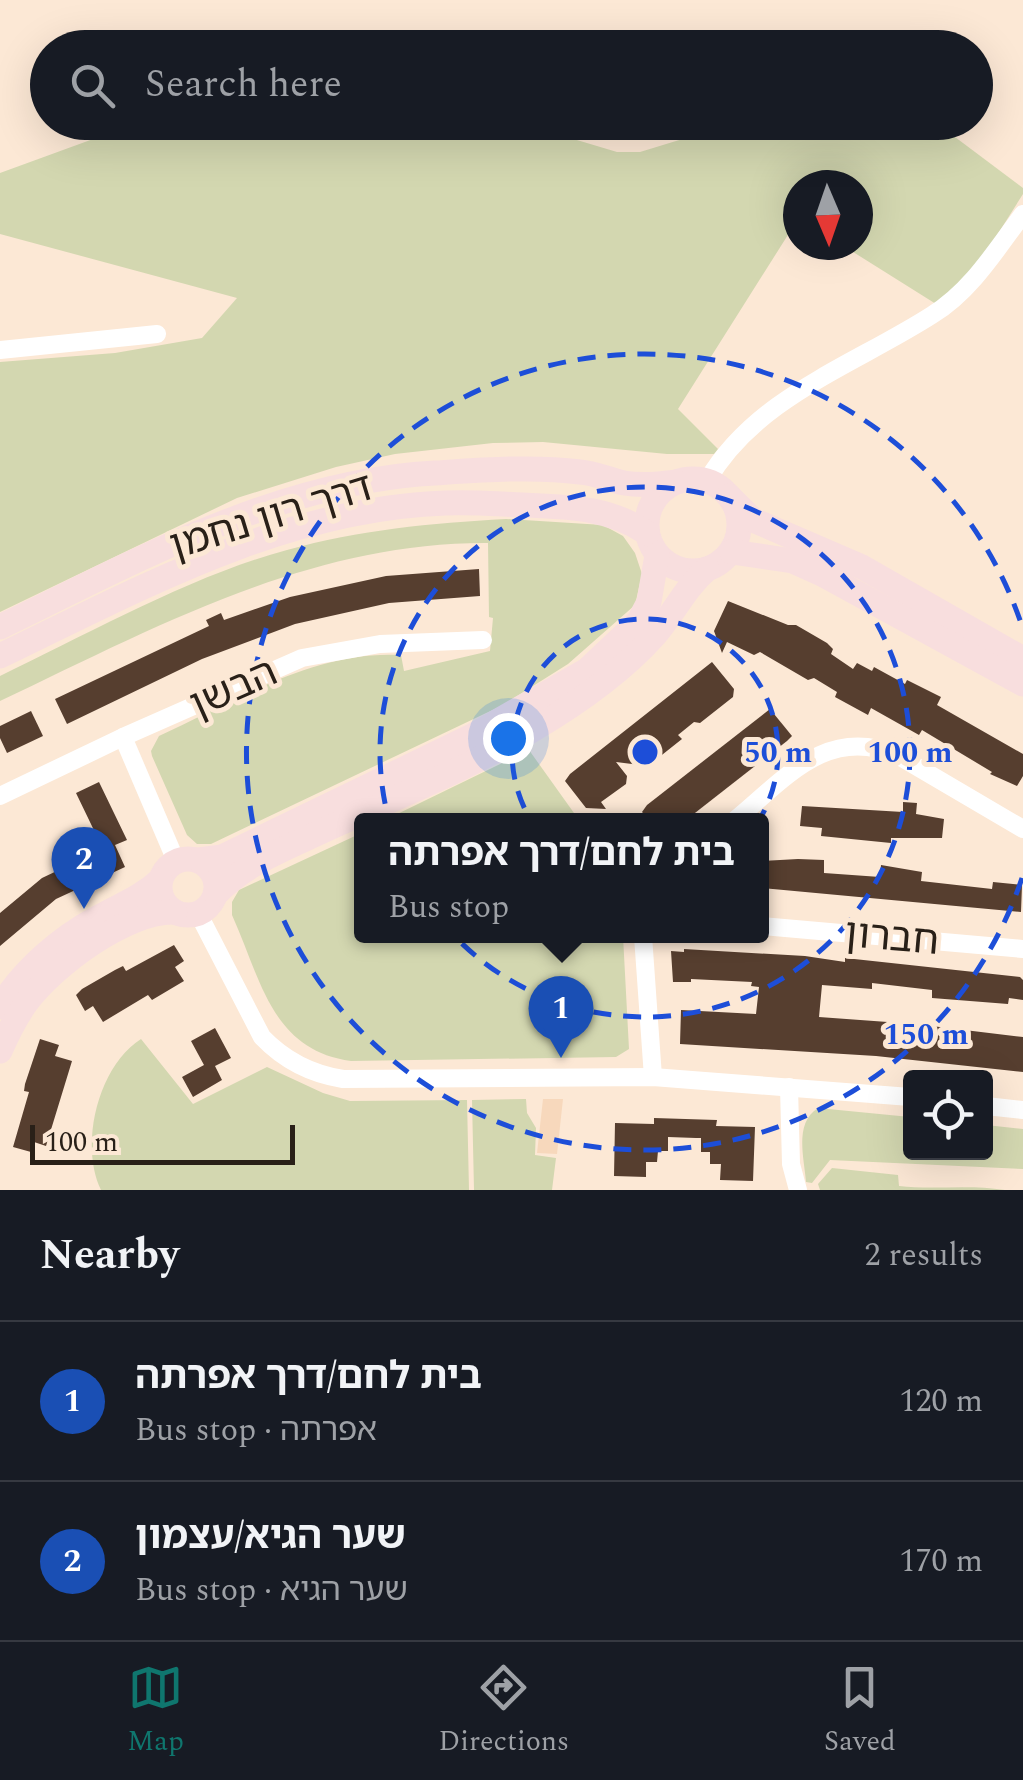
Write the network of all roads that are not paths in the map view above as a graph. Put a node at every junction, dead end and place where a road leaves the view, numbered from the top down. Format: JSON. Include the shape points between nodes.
{"nodes":[{"id":1,"x":1023,"y":214,"type":"edge"},
{"id":2,"x":157,"y":334,"type":"dead end"},
{"id":3,"x":0,"y":350,"type":"edge"},
{"id":4,"x":707,"y":481,"type":"junction"},
{"id":5,"x":677,"y":482,"type":"junction"},
{"id":6,"x":729,"y":496,"type":"junction"},
{"id":7,"x":652,"y":544,"type":"junction"},
{"id":8,"x":732,"y":552,"type":"junction"},
{"id":9,"x":707,"y":570,"type":"junction"},
{"id":10,"x":0,"y":627,"type":"edge"},
{"id":11,"x":483,"y":640,"type":"dead end"},
{"id":12,"x":0,"y":656,"type":"edge"},
{"id":13,"x":1023,"y":659,"type":"edge"},
{"id":14,"x":1023,"y":684,"type":"edge"},
{"id":15,"x":123,"y":737,"type":"junction"},
{"id":16,"x":0,"y":796,"type":"edge"},
{"id":17,"x":362,"y":813,"type":"edge"},
{"id":18,"x":744,"y":813,"type":"edge"},
{"id":19,"x":354,"y":817,"type":"edge"},
{"id":20,"x":1023,"y":830,"type":"edge"},
{"id":21,"x":178,"y":867,"type":"junction"},
{"id":22,"x":216,"y":894,"type":"junction"},
{"id":23,"x":186,"y":913,"type":"junction"},
{"id":24,"x":769,"y":927,"type":"edge"},
{"id":25,"x":643,"y":943,"type":"edge"},
{"id":26,"x":1023,"y":949,"type":"edge"},
{"id":27,"x":0,"y":1007,"type":"edge"},
{"id":28,"x":0,"y":1050,"type":"edge"},
{"id":29,"x":653,"y":1078,"type":"junction"},
{"id":30,"x":789,"y":1086,"type":"junction"},
{"id":31,"x":903,"y":1097,"type":"edge"},
{"id":32,"x":993,"y":1107,"type":"edge"},
{"id":33,"x":1023,"y":1110,"type":"edge"},
{"id":34,"x":798,"y":1190,"type":"edge"}],
"edges":[{"from":1,"to":4,"type":"street","via":[[951,301],[832,369],[742,434]]},
{"from":2,"to":3,"type":"street"},
{"from":4,"to":5,"type":"main road"},
{"from":4,"to":6,"type":"main road"},
{"from":5,"to":7,"type":"main road","via":[[656,498],[647,521]]},
{"from":5,"to":10,"type":"main road","name":"דרך רון נחמן","via":[[646,485],[536,470],[431,473],[338,488],[183,538]]},
{"from":6,"to":8,"type":"main road","via":[[740,526]]},
{"from":6,"to":13,"type":"main road","via":[[753,520],[862,567]]},
{"from":7,"to":9,"type":"main road","via":[[675,568]]},
{"from":7,"to":12,"type":"main road","name":"דרך רון נחמן","via":[[632,523],[580,508],[445,503],[345,517],[195,563]]},
{"from":7,"to":21,"type":"main road","via":[[649,602],[639,621],[587,670],[472,736],[222,857]]},
{"from":8,"to":9,"type":"main road"},
{"from":8,"to":14,"type":"main road","via":[[779,558],[822,574]]},
{"from":9,"to":17,"type":"main road","via":[[629,661],[562,712]]},
{"from":11,"to":15,"type":"street","name":"הבשן","via":[[380,644],[302,658]]},
{"from":15,"to":16,"type":"street","name":"הבשן"},
{"from":15,"to":21,"type":"street"},
{"from":18,"to":20,"type":"street","via":[[824,750],[879,747]]},
{"from":19,"to":22,"type":"main road","via":[[231,878]]},
{"from":21,"to":22,"type":"main road","via":[[213,874]]},
{"from":21,"to":23,"type":"main road","via":[[162,898]]},
{"from":21,"to":27,"type":"main road","via":[[147,893],[46,952]]},
{"from":22,"to":23,"type":"main road","via":[[212,903]]},
{"from":23,"to":28,"type":"main road","via":[[155,911],[61,966],[26,1003]]},
{"from":23,"to":29,"type":"street","via":[[262,1037],[318,1075]]},
{"from":24,"to":26,"type":"street","name":"חברון"},
{"from":25,"to":29,"type":"street"},
{"from":29,"to":30,"type":"street"},
{"from":30,"to":31,"type":"street"},
{"from":30,"to":34,"type":"street"},
{"from":32,"to":33,"type":"street"}]}
